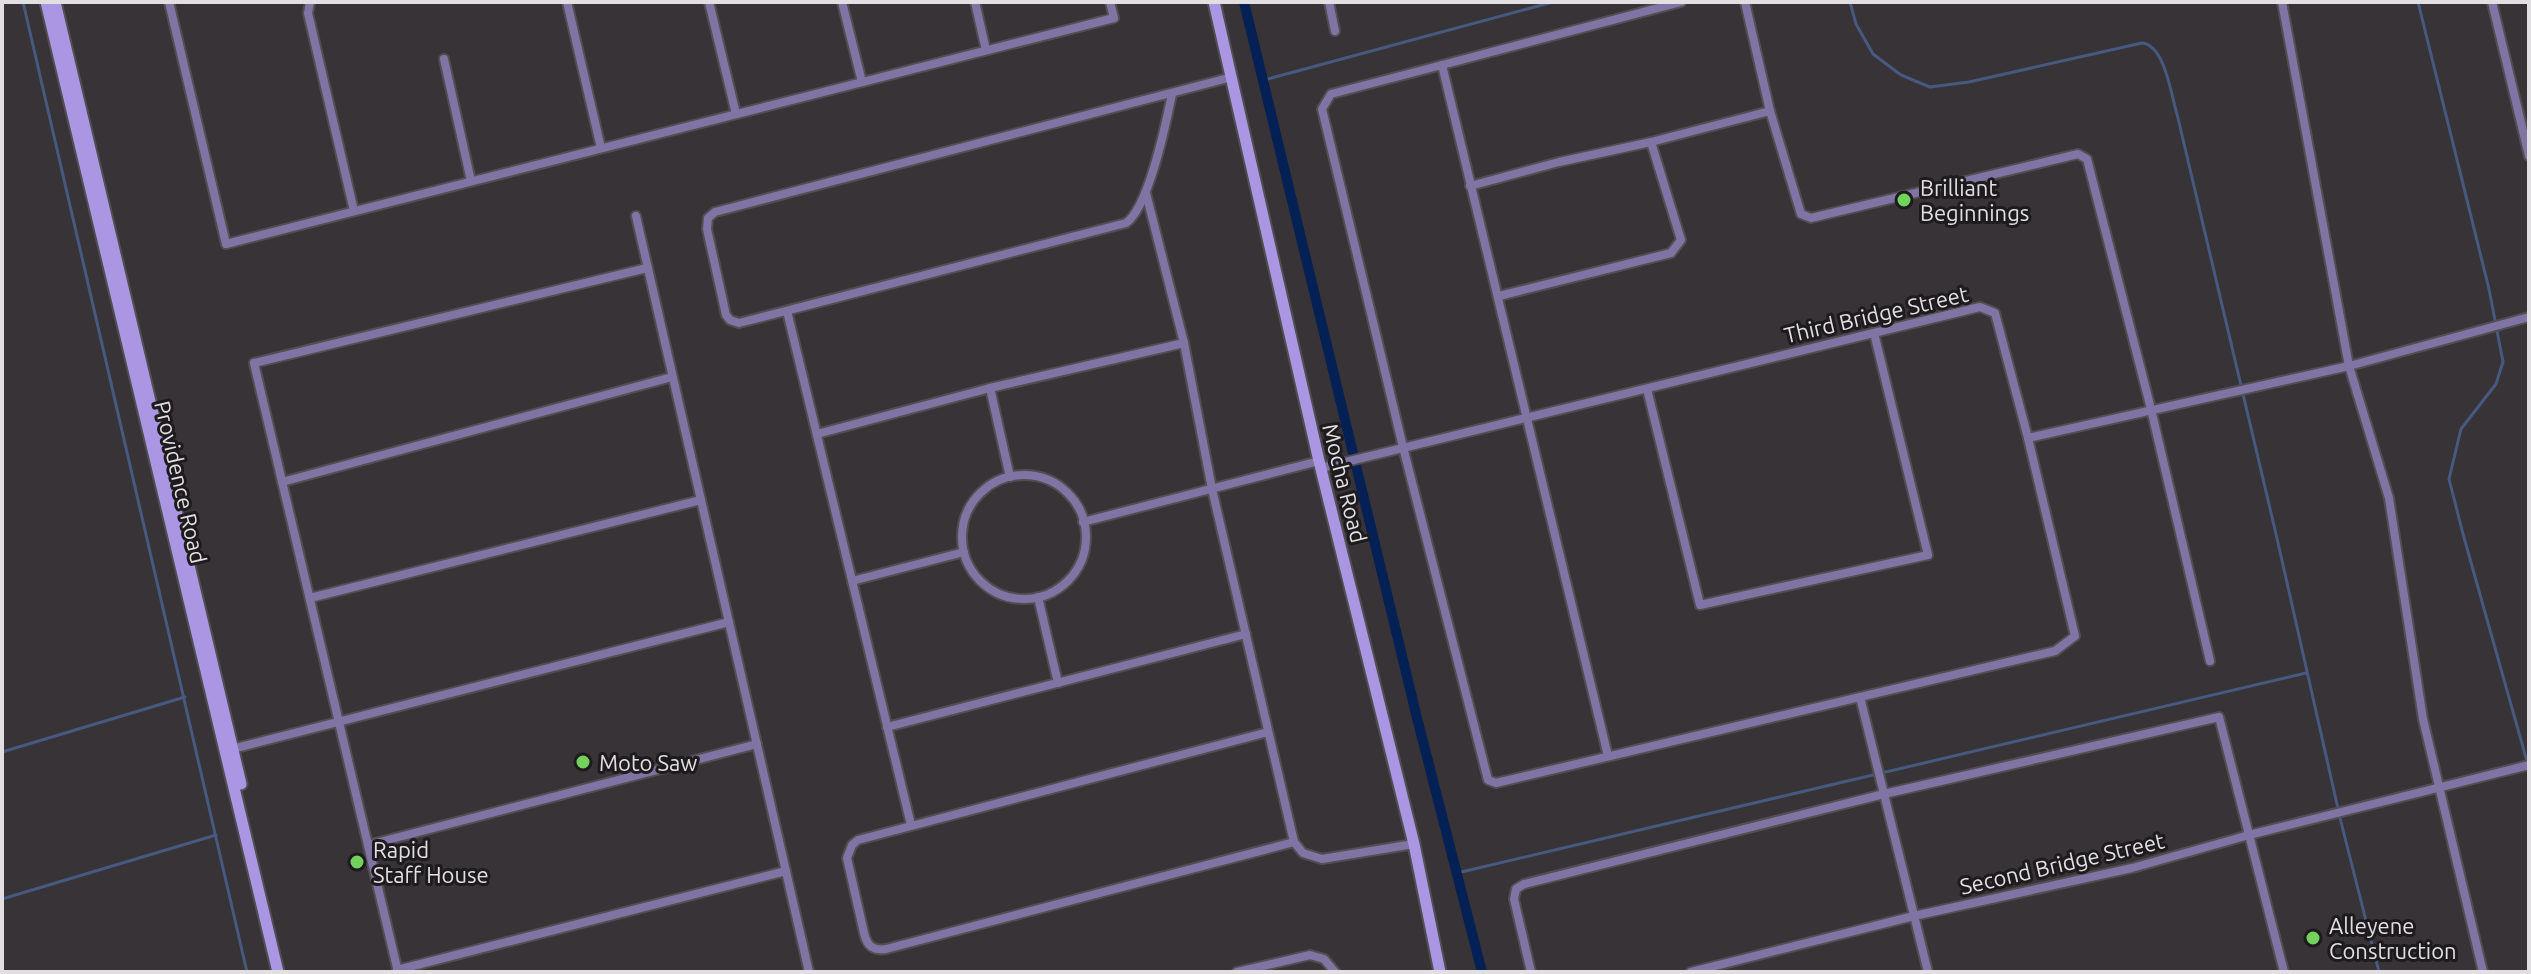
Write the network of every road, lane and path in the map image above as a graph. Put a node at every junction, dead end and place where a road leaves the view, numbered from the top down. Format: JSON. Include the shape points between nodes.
{"nodes":[{"id":1,"x":46,"y":2,"type":"edge"},
{"id":2,"x":55,"y":2,"type":"edge"},
{"id":3,"x":169,"y":2,"type":"edge"},
{"id":4,"x":310,"y":2,"type":"edge"},
{"id":5,"x":567,"y":2,"type":"edge"},
{"id":6,"x":709,"y":2,"type":"edge"},
{"id":7,"x":842,"y":2,"type":"edge"},
{"id":8,"x":975,"y":2,"type":"edge"},
{"id":9,"x":1110,"y":2,"type":"edge"},
{"id":10,"x":1214,"y":2,"type":"edge"},
{"id":11,"x":1329,"y":2,"type":"edge"},
{"id":12,"x":1681,"y":2,"type":"edge"},
{"id":13,"x":1745,"y":2,"type":"edge"},
{"id":14,"x":2282,"y":2,"type":"edge"},
{"id":15,"x":2492,"y":2,"type":"edge"},
{"id":16,"x":1335,"y":31,"type":"dead end"},
{"id":17,"x":986,"y":50,"type":"junction"},
{"id":18,"x":444,"y":59,"type":"dead end"},
{"id":19,"x":1442,"y":65,"type":"junction"},
{"id":20,"x":1232,"y":77,"type":"junction"},
{"id":21,"x":862,"y":82,"type":"junction"},
{"id":22,"x":1172,"y":94,"type":"junction"},
{"id":23,"x":1770,"y":111,"type":"junction"},
{"id":24,"x":736,"y":114,"type":"junction"},
{"id":25,"x":2526,"y":133,"type":"edge"},
{"id":26,"x":1651,"y":142,"type":"junction"},
{"id":27,"x":601,"y":148,"type":"junction"},
{"id":28,"x":2529,"y":156,"type":"edge"},
{"id":29,"x":471,"y":181,"type":"junction"},
{"id":30,"x":1470,"y":186,"type":"junction"},
{"id":31,"x":1146,"y":192,"type":"junction"},
{"id":32,"x":354,"y":211,"type":"junction"},
{"id":33,"x":636,"y":216,"type":"dead end"},
{"id":34,"x":647,"y":268,"type":"junction"},
{"id":35,"x":1499,"y":296,"type":"junction"},
{"id":36,"x":787,"y":311,"type":"junction"},
{"id":37,"x":2529,"y":317,"type":"edge"},
{"id":38,"x":1874,"y":333,"type":"junction"},
{"id":39,"x":1184,"y":343,"type":"junction"},
{"id":40,"x":2349,"y":366,"type":"junction"},
{"id":41,"x":672,"y":377,"type":"junction"},
{"id":42,"x":990,"y":388,"type":"junction"},
{"id":43,"x":1647,"y":389,"type":"junction"},
{"id":44,"x":2151,"y":409,"type":"junction"},
{"id":45,"x":1526,"y":418,"type":"junction"},
{"id":46,"x":817,"y":434,"type":"junction"},
{"id":47,"x":2028,"y":438,"type":"junction"},
{"id":48,"x":1403,"y":447,"type":"junction"},
{"id":49,"x":1320,"y":465,"type":"junction"},
{"id":50,"x":1010,"y":477,"type":"junction"},
{"id":51,"x":282,"y":482,"type":"junction"},
{"id":52,"x":1212,"y":489,"type":"junction"},
{"id":53,"x":701,"y":500,"type":"junction"},
{"id":54,"x":1083,"y":522,"type":"junction"},
{"id":55,"x":964,"y":552,"type":"junction"},
{"id":56,"x":852,"y":581,"type":"junction"},
{"id":57,"x":1038,"y":597,"type":"junction"},
{"id":58,"x":310,"y":598,"type":"junction"},
{"id":59,"x":729,"y":622,"type":"junction"},
{"id":60,"x":1246,"y":634,"type":"junction"},
{"id":61,"x":2210,"y":661,"type":"dead end"},
{"id":62,"x":1058,"y":683,"type":"junction"},
{"id":63,"x":1860,"y":697,"type":"junction"},
{"id":64,"x":339,"y":722,"type":"junction"},
{"id":65,"x":887,"y":727,"type":"junction"},
{"id":66,"x":1268,"y":732,"type":"junction"},
{"id":67,"x":757,"y":744,"type":"junction"},
{"id":68,"x":232,"y":749,"type":"junction"},
{"id":69,"x":1608,"y":756,"type":"junction"},
{"id":70,"x":2529,"y":765,"type":"edge"},
{"id":71,"x":2441,"y":787,"type":"junction"},
{"id":72,"x":1884,"y":794,"type":"junction"},
{"id":73,"x":911,"y":825,"type":"junction"},
{"id":74,"x":2249,"y":835,"type":"junction"},
{"id":75,"x":1294,"y":842,"type":"junction"},
{"id":76,"x":1414,"y":844,"type":"junction"},
{"id":77,"x":368,"y":845,"type":"junction"},
{"id":78,"x":786,"y":871,"type":"junction"},
{"id":79,"x":1914,"y":916,"type":"junction"},
{"id":80,"x":398,"y":971,"type":"edge"},
{"id":81,"x":278,"y":972,"type":"edge"},
{"id":82,"x":285,"y":972,"type":"edge"},
{"id":83,"x":809,"y":972,"type":"edge"},
{"id":84,"x":1237,"y":972,"type":"edge"},
{"id":85,"x":1335,"y":972,"type":"edge"},
{"id":86,"x":1440,"y":972,"type":"edge"},
{"id":87,"x":1531,"y":972,"type":"edge"},
{"id":88,"x":1691,"y":972,"type":"edge"},
{"id":89,"x":1928,"y":972,"type":"edge"},
{"id":90,"x":2284,"y":972,"type":"edge"},
{"id":91,"x":2483,"y":972,"type":"edge"}],
"edges":[{"from":1,"to":81,"type":"street","name":"Providence Road"},
{"from":2,"to":68,"type":"street","name":"Providence Road"},
{"from":3,"to":32,"type":"street","via":[[226,244]]},
{"from":4,"to":32,"type":"street","via":[[308,13]]},
{"from":5,"to":27,"type":"street"},
{"from":6,"to":24,"type":"street"},
{"from":7,"to":21,"type":"street"},
{"from":8,"to":17,"type":"street"},
{"from":9,"to":17,"type":"street","via":[[1114,18]]},
{"from":10,"to":20,"type":"street","name":"Mocha Road"},
{"from":11,"to":16,"type":"street"},
{"from":12,"to":19,"type":"street"},
{"from":13,"to":23,"type":"street"},
{"from":14,"to":40,"type":"street"},
{"from":15,"to":25,"type":"street"},
{"from":17,"to":21,"type":"street"},
{"from":18,"to":29,"type":"street"},
{"from":19,"to":30,"type":"street"},
{"from":19,"to":48,"type":"street","via":[[1331,94],[1322,109]]},
{"from":20,"to":22,"type":"street"},
{"from":20,"to":49,"type":"street","name":"Mocha Road"},
{"from":21,"to":24,"type":"street"},
{"from":22,"to":31,"type":"street"},
{"from":22,"to":36,"type":"street","via":[[711,214],[707,229],[726,315],[739,323]]},
{"from":23,"to":26,"type":"street"},
{"from":23,"to":44,"type":"street","via":[[1801,214],[1811,218],[2078,154],[2087,159]]},
{"from":24,"to":27,"type":"street"},
{"from":25,"to":28,"type":"street"},
{"from":26,"to":30,"type":"street"},
{"from":26,"to":35,"type":"street","via":[[1681,240],[1671,253]]},
{"from":27,"to":29,"type":"street"},
{"from":29,"to":32,"type":"street"},
{"from":30,"to":35,"type":"street"},
{"from":31,"to":36,"type":"street","via":[[1138,212],[1126,223]]},
{"from":31,"to":39,"type":"street"},
{"from":33,"to":34,"type":"street"},
{"from":34,"to":41,"type":"street"},
{"from":34,"to":51,"type":"street","via":[[254,363]]},
{"from":35,"to":45,"type":"street"},
{"from":36,"to":46,"type":"street"},
{"from":37,"to":40,"type":"street"},
{"from":38,"to":43,"type":"street","name":"Third Bridge Street"},
{"from":38,"to":43,"type":"street","via":[[1928,555],[1700,605]]},
{"from":38,"to":47,"type":"street","name":"Third Bridge Street","via":[[1980,307],[1995,313]]},
{"from":39,"to":42,"type":"street"},
{"from":39,"to":52,"type":"street"},
{"from":40,"to":44,"type":"street"},
{"from":40,"to":71,"type":"street","via":[[2389,498],[2423,719]]},
{"from":41,"to":51,"type":"street"},
{"from":41,"to":53,"type":"street"},
{"from":42,"to":46,"type":"street"},
{"from":42,"to":50,"type":"street"},
{"from":43,"to":45,"type":"street","name":"Third Bridge Street"},
{"from":44,"to":47,"type":"street"},
{"from":44,"to":61,"type":"street"},
{"from":45,"to":48,"type":"street","name":"Third Bridge Street"},
{"from":45,"to":69,"type":"street"},
{"from":46,"to":56,"type":"street"},
{"from":47,"to":63,"type":"street","name":"Third Bridge Street","via":[[2075,636],[2055,651]]},
{"from":48,"to":49,"type":"street","name":"Third Bridge Street"},
{"from":48,"to":69,"type":"street","via":[[1488,780],[1496,783]]},
{"from":49,"to":52,"type":"street","name":"Third Bridge Street"},
{"from":49,"to":76,"type":"street","name":"Mocha Road"},
{"from":50,"to":54,"type":"street","via":[[1029,475],[1056,484],[1076,504]]},
{"from":50,"to":55,"type":"street","via":[[992,484],[971,504],[962,532]]},
{"from":51,"to":58,"type":"street"},
{"from":52,"to":54,"type":"street","name":"Third Bridge Street"},
{"from":52,"to":60,"type":"street"},
{"from":53,"to":58,"type":"street"},
{"from":53,"to":59,"type":"street"},
{"from":54,"to":57,"type":"street","via":[[1084,551],[1076,569],[1064,584]]},
{"from":55,"to":56,"type":"street"},
{"from":55,"to":57,"type":"street","via":[[972,570],[992,590],[1010,597]]},
{"from":56,"to":65,"type":"street"},
{"from":57,"to":62,"type":"street"},
{"from":58,"to":64,"type":"street"},
{"from":59,"to":64,"type":"street"},
{"from":59,"to":67,"type":"street"},
{"from":60,"to":62,"type":"street"},
{"from":60,"to":66,"type":"street"},
{"from":62,"to":65,"type":"street"},
{"from":63,"to":69,"type":"street"},
{"from":63,"to":72,"type":"street"},
{"from":64,"to":68,"type":"street"},
{"from":64,"to":77,"type":"street"},
{"from":65,"to":73,"type":"street"},
{"from":66,"to":73,"type":"street"},
{"from":66,"to":75,"type":"street"},
{"from":67,"to":77,"type":"street"},
{"from":67,"to":78,"type":"street"},
{"from":68,"to":82,"type":"street","name":"Providence Road"},
{"from":70,"to":71,"type":"street","name":"Second Bridge Street"},
{"from":71,"to":74,"type":"street","name":"Second Bridge Street"},
{"from":71,"to":91,"type":"street"},
{"from":72,"to":74,"type":"street","via":[[2219,717]]},
{"from":72,"to":79,"type":"street"},
{"from":72,"to":87,"type":"street","via":[[1524,884],[1514,899]]},
{"from":73,"to":75,"type":"street","via":[[858,840],[848,852],[866,943],[878,950]]},
{"from":74,"to":79,"type":"street","name":"Second Bridge Street","via":[[2132,868]]},
{"from":74,"to":90,"type":"street"},
{"from":75,"to":76,"type":"street","via":[[1303,853],[1322,859]]},
{"from":76,"to":86,"type":"street","name":"Mocha Road"},
{"from":77,"to":80,"type":"street"},
{"from":78,"to":80,"type":"street"},
{"from":78,"to":83,"type":"street"},
{"from":79,"to":88,"type":"street","name":"Second Bridge Street"},
{"from":79,"to":89,"type":"street"},
{"from":84,"to":85,"type":"street","via":[[1310,955],[1324,959]]}]}
